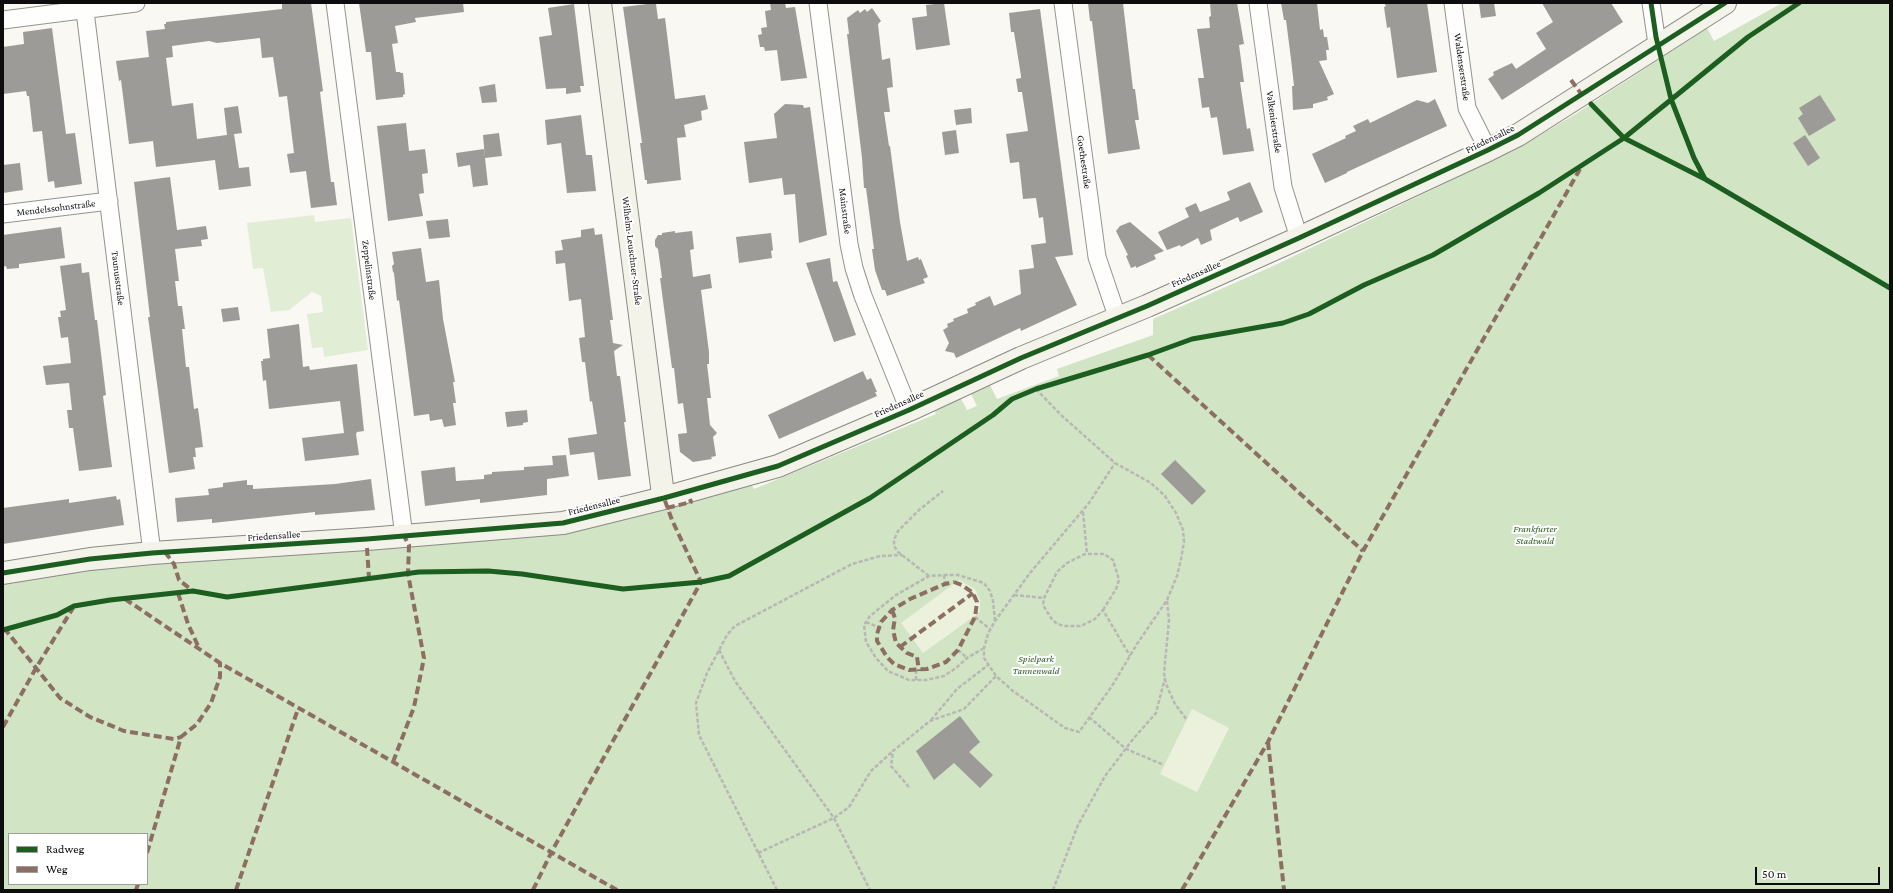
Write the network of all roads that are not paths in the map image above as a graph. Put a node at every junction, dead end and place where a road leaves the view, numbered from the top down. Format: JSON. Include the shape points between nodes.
{"nodes":[{"id":1,"x":136,"y":3,"type":"edge"},
{"id":2,"x":335,"y":3,"type":"edge"},
{"id":3,"x":600,"y":3,"type":"edge"},
{"id":4,"x":818,"y":3,"type":"edge"},
{"id":5,"x":1063,"y":3,"type":"edge"},
{"id":6,"x":1258,"y":3,"type":"edge"},
{"id":7,"x":1453,"y":3,"type":"edge"},
{"id":8,"x":1651,"y":3,"type":"edge"},
{"id":9,"x":1726,"y":3,"type":"edge"},
{"id":10,"x":84,"y":6,"type":"edge"},
{"id":11,"x":3,"y":20,"type":"edge"},
{"id":12,"x":1660,"y":46,"type":"junction"},
{"id":13,"x":1488,"y":150,"type":"junction"},
{"id":14,"x":109,"y":201,"type":"junction"},
{"id":15,"x":3,"y":214,"type":"edge"},
{"id":16,"x":1299,"y":238,"type":"junction"},
{"id":17,"x":1118,"y":319,"type":"junction"},
{"id":18,"x":909,"y":410,"type":"junction"},
{"id":19,"x":664,"y":498,"type":"junction"},
{"id":20,"x":404,"y":536,"type":"junction"},
{"id":21,"x":152,"y":553,"type":"junction"},
{"id":22,"x":3,"y":573,"type":"edge"}],
"edges":[{"from":1,"to":10,"type":"street"},
{"from":2,"to":20,"type":"street","name":"Zeppelinstraße"},
{"from":3,"to":19,"type":"street","name":"Wilhelm-Leuschner-Straße"},
{"from":4,"to":18,"type":"street","name":"Mainstraße","via":[[854,268]]},
{"from":5,"to":17,"type":"street","name":"Goethestraße","via":[[1097,257]]},
{"from":6,"to":16,"type":"street","name":"Valkenierstraße","via":[[1283,187]]},
{"from":7,"to":13,"type":"street","name":"Waldenserstraße","via":[[1467,108]]},
{"from":8,"to":12,"type":"street","via":[[1656,37]]},
{"from":9,"to":12,"type":"street","name":"Friedensallee"},
{"from":10,"to":11,"type":"street"},
{"from":10,"to":14,"type":"street","name":"Taunusstraße"},
{"from":12,"to":13,"type":"street","name":"Friedensallee","via":[[1518,135]]},
{"from":13,"to":16,"type":"street","name":"Friedensallee"},
{"from":14,"to":15,"type":"street","name":"Mendelssohnstraße"},
{"from":14,"to":21,"type":"street","name":"Taunusstraße"},
{"from":16,"to":17,"type":"street","name":"Friedensallee"},
{"from":17,"to":18,"type":"street","name":"Friedensallee","via":[[1021,358]]},
{"from":18,"to":19,"type":"street","name":"Friedensallee","via":[[778,466]]},
{"from":19,"to":20,"type":"street","name":"Friedensallee","via":[[563,523]]},
{"from":20,"to":21,"type":"street","name":"Friedensallee"},
{"from":21,"to":22,"type":"street","name":"Friedensallee","via":[[62,563]]}]}
